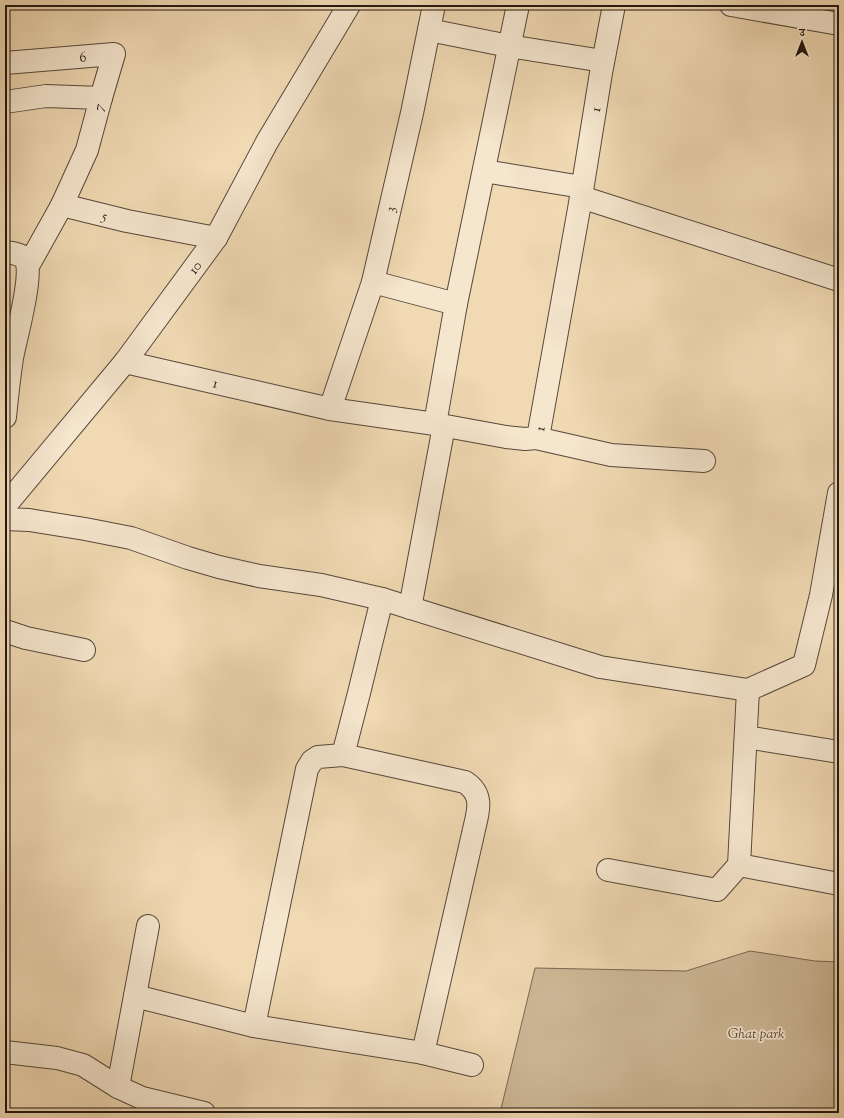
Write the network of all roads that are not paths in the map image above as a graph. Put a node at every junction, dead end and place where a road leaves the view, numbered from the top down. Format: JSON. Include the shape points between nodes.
{"nodes":[{"id":1,"x":348,"y":5,"type":"edge"},
{"id":2,"x":434,"y":5,"type":"edge"},
{"id":3,"x":518,"y":5,"type":"edge"},
{"id":4,"x":614,"y":5,"type":"edge"},
{"id":5,"x":731,"y":5,"type":"edge"},
{"id":6,"x":839,"y":24,"type":"edge"},
{"id":7,"x":429,"y":30,"type":"junction"},
{"id":8,"x":510,"y":46,"type":"junction"},
{"id":9,"x":603,"y":61,"type":"junction"},
{"id":10,"x":5,"y":63,"type":"edge"},
{"id":11,"x":101,"y":98,"type":"junction"},
{"id":12,"x":5,"y":102,"type":"edge"},
{"id":13,"x":484,"y":171,"type":"junction"},
{"id":14,"x":581,"y":192,"type":"junction"},
{"id":15,"x":62,"y":205,"type":"junction"},
{"id":16,"x":216,"y":238,"type":"junction"},
{"id":17,"x":5,"y":252,"type":"edge"},
{"id":18,"x":28,"y":266,"type":"junction"},
{"id":19,"x":839,"y":280,"type":"edge"},
{"id":20,"x":373,"y":282,"type":"junction"},
{"id":21,"x":456,"y":304,"type":"junction"},
{"id":22,"x":124,"y":362,"type":"junction"},
{"id":23,"x":330,"y":409,"type":"junction"},
{"id":24,"x":5,"y":416,"type":"edge"},
{"id":25,"x":439,"y":425,"type":"junction"},
{"id":26,"x":536,"y":438,"type":"junction"},
{"id":27,"x":704,"y":461,"type":"dead end"},
{"id":28,"x":839,"y":493,"type":"edge"},
{"id":29,"x":5,"y":506,"type":"edge"},
{"id":30,"x":5,"y":519,"type":"edge"},
{"id":31,"x":382,"y":599,"type":"junction"},
{"id":32,"x":410,"y":608,"type":"junction"},
{"id":33,"x":5,"y":631,"type":"edge"},
{"id":34,"x":84,"y":650,"type":"dead end"},
{"id":35,"x":748,"y":690,"type":"junction"},
{"id":36,"x":746,"y":737,"type":"junction"},
{"id":37,"x":839,"y":752,"type":"edge"},
{"id":38,"x":343,"y":755,"type":"junction"},
{"id":39,"x":739,"y":865,"type":"junction"},
{"id":40,"x":608,"y":870,"type":"dead end"},
{"id":41,"x":839,"y":884,"type":"edge"},
{"id":42,"x":148,"y":926,"type":"dead end"},
{"id":43,"x":135,"y":996,"type":"junction"},
{"id":44,"x":254,"y":1026,"type":"junction"},
{"id":45,"x":5,"y":1052,"type":"edge"},
{"id":46,"x":423,"y":1053,"type":"junction"},
{"id":47,"x":472,"y":1065,"type":"dead end"},
{"id":48,"x":118,"y":1087,"type":"junction"},
{"id":49,"x":204,"y":1113,"type":"edge"}],
"edges":[{"from":1,"to":16,"type":"street","name":"10","via":[[267,142]]},
{"from":2,"to":7,"type":"street","name":"3"},
{"from":3,"to":8,"type":"street"},
{"from":4,"to":9,"type":"street","name":"1"},
{"from":5,"to":6,"type":"street"},
{"from":7,"to":8,"type":"street"},
{"from":7,"to":20,"type":"street","name":"3"},
{"from":8,"to":9,"type":"street"},
{"from":8,"to":13,"type":"street"},
{"from":9,"to":14,"type":"street","name":"1"},
{"from":10,"to":11,"type":"street","name":"6","via":[[114,54]]},
{"from":11,"to":12,"type":"street","name":"7","via":[[46,96]]},
{"from":11,"to":15,"type":"street","name":"7","via":[[86,150]]},
{"from":13,"to":14,"type":"street"},
{"from":13,"to":21,"type":"street"},
{"from":14,"to":19,"type":"street"},
{"from":14,"to":26,"type":"street","name":"1"},
{"from":15,"to":16,"type":"street","name":"5","via":[[126,221]]},
{"from":15,"to":18,"type":"street"},
{"from":16,"to":22,"type":"street","name":"10"},
{"from":17,"to":18,"type":"street","via":[[19,254]]},
{"from":18,"to":24,"type":"street"},
{"from":20,"to":21,"type":"street"},
{"from":20,"to":23,"type":"street","name":"3"},
{"from":21,"to":25,"type":"street"},
{"from":22,"to":23,"type":"street","name":"1"},
{"from":22,"to":29,"type":"street","name":"10"},
{"from":23,"to":25,"type":"street","name":"1"},
{"from":25,"to":26,"type":"street","name":"1","via":[[525,439]]},
{"from":25,"to":32,"type":"street"},
{"from":26,"to":27,"type":"street","via":[[611,455]]},
{"from":28,"to":35,"type":"street","via":[[821,596],[804,664]]},
{"from":30,"to":31,"type":"street","via":[[29,520],[131,538],[219,567]]},
{"from":31,"to":32,"type":"street"},
{"from":31,"to":38,"type":"street"},
{"from":32,"to":35,"type":"street","via":[[600,667]]},
{"from":33,"to":34,"type":"street"},
{"from":35,"to":36,"type":"street"},
{"from":36,"to":37,"type":"street"},
{"from":36,"to":39,"type":"street"},
{"from":38,"to":44,"type":"street","via":[[318,757],[306,769]]},
{"from":38,"to":46,"type":"street","via":[[465,782],[478,795],[473,834]]},
{"from":39,"to":40,"type":"street","via":[[717,890]]},
{"from":39,"to":41,"type":"street"},
{"from":42,"to":43,"type":"street"},
{"from":43,"to":44,"type":"street"},
{"from":43,"to":48,"type":"street"},
{"from":44,"to":46,"type":"street"},
{"from":45,"to":48,"type":"street","via":[[57,1058],[83,1066]]},
{"from":46,"to":47,"type":"street"},
{"from":48,"to":49,"type":"street","via":[[142,1098]]}]}
